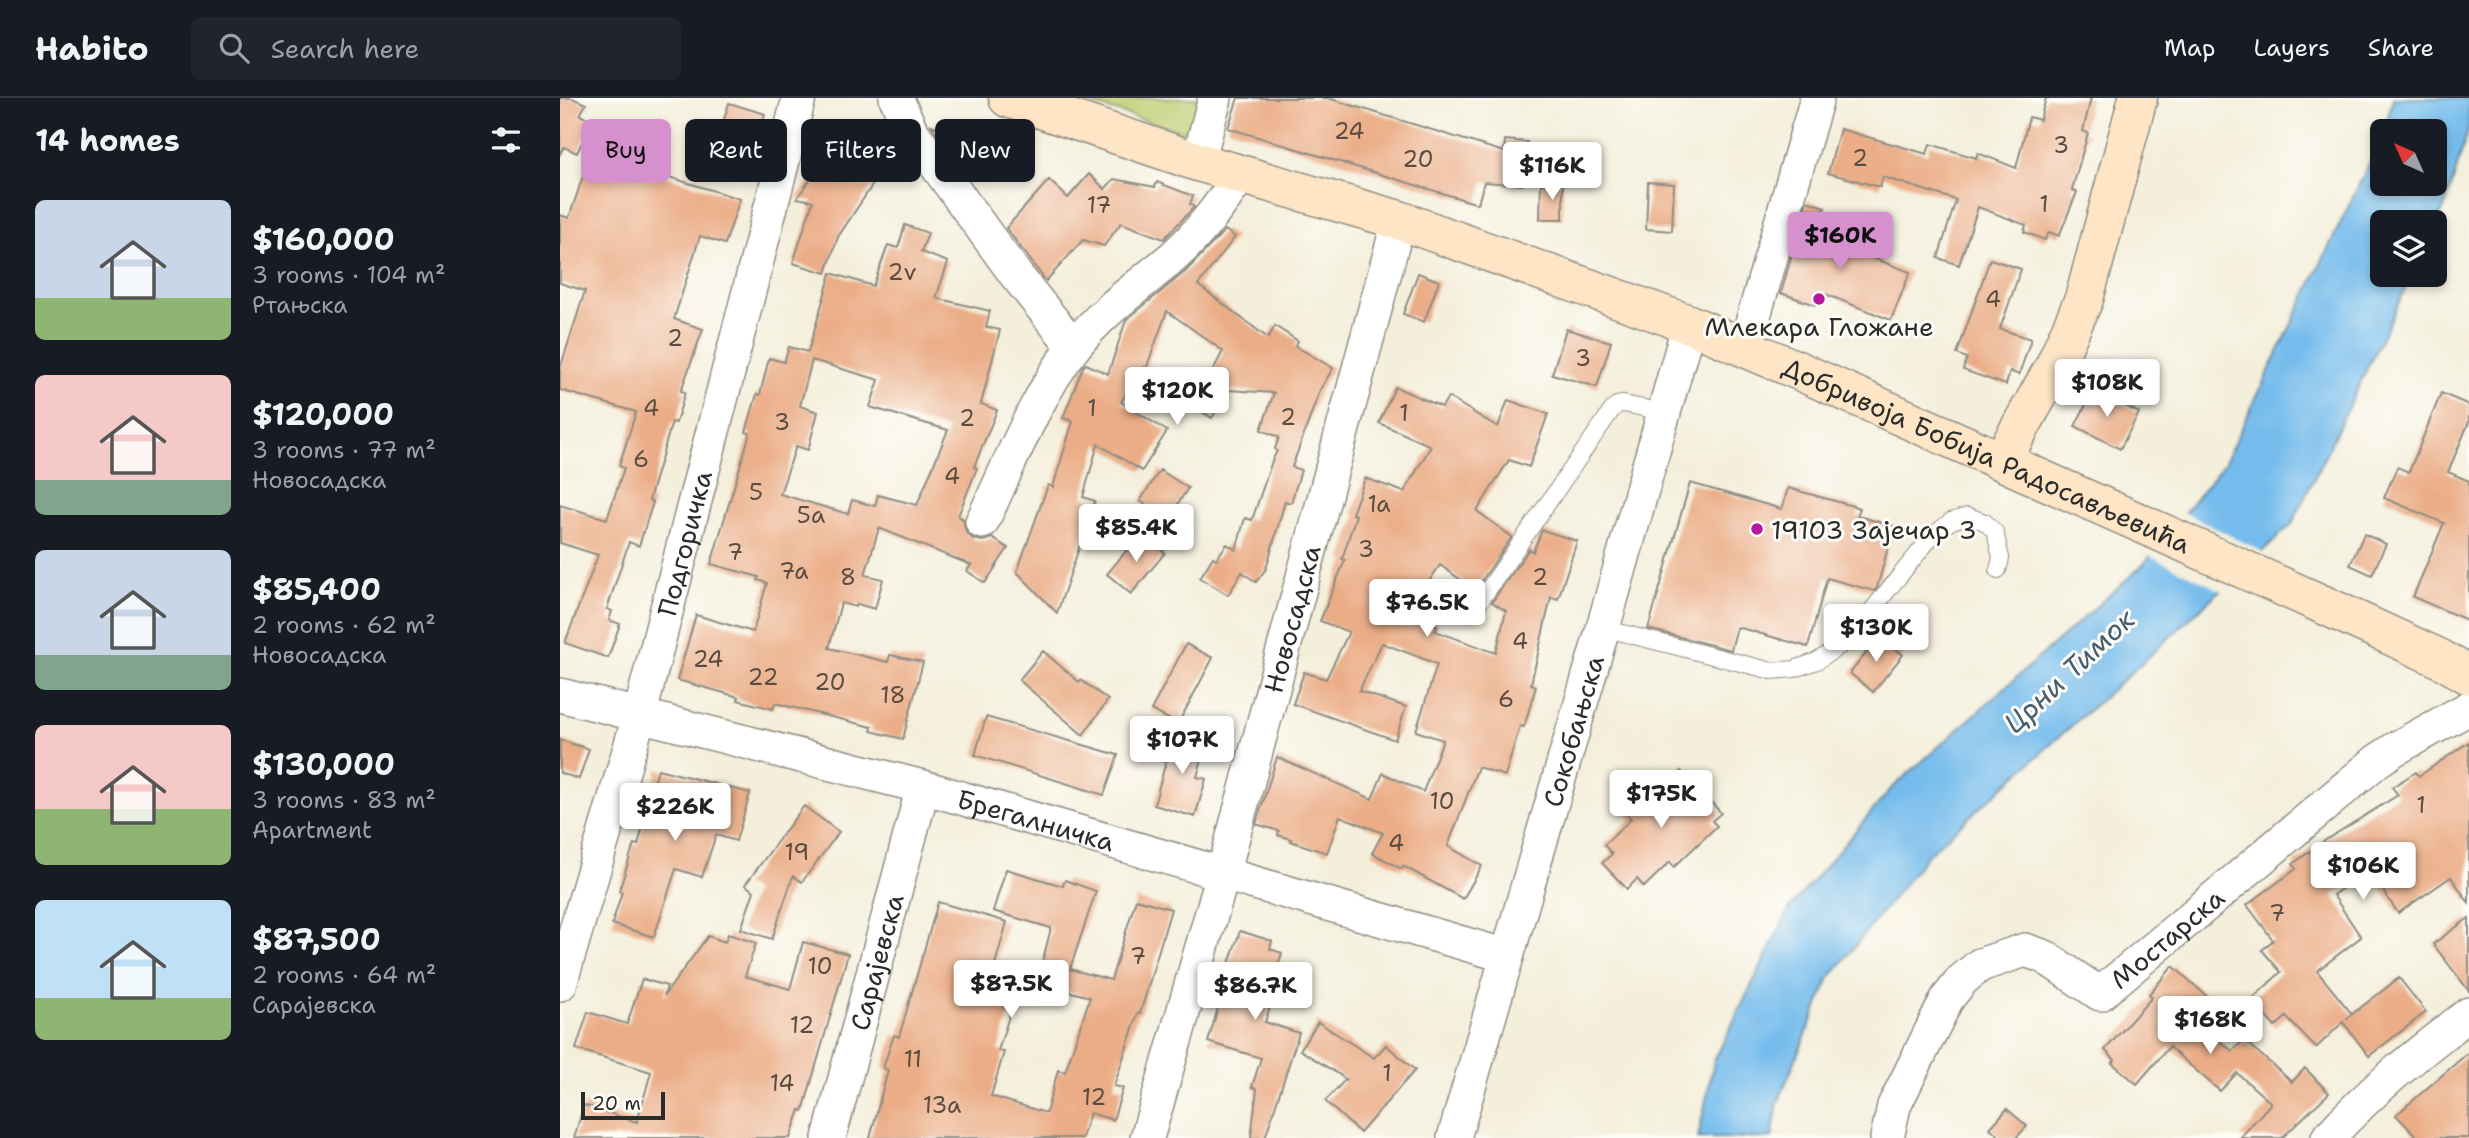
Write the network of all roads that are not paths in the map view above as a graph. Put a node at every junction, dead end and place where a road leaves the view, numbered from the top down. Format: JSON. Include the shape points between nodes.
{"nodes":[{"id":1,"x":799,"y":98,"type":"edge"},
{"id":2,"x":896,"y":98,"type":"edge"},
{"id":3,"x":1008,"y":98,"type":"edge"},
{"id":4,"x":1215,"y":98,"type":"edge"},
{"id":5,"x":1817,"y":98,"type":"edge"},
{"id":6,"x":2138,"y":98,"type":"edge"},
{"id":7,"x":1198,"y":162,"type":"junction"},
{"id":8,"x":1241,"y":175,"type":"junction"},
{"id":9,"x":1399,"y":220,"type":"junction"},
{"id":10,"x":1689,"y":324,"type":"junction"},
{"id":11,"x":1074,"y":347,"type":"junction"},
{"id":12,"x":1745,"y":347,"type":"junction"},
{"id":13,"x":1664,"y":412,"type":"junction"},
{"id":14,"x":2002,"y":460,"type":"junction"},
{"id":15,"x":982,"y":522,"type":"dead end"},
{"id":16,"x":1998,"y":570,"type":"dead end"},
{"id":17,"x":1472,"y":612,"type":"dead end"},
{"id":18,"x":1603,"y":628,"type":"junction"},
{"id":19,"x":2469,"y":676,"type":"edge"},
{"id":20,"x":560,"y":695,"type":"edge"},
{"id":21,"x":2469,"y":708,"type":"edge"},
{"id":22,"x":639,"y":717,"type":"junction"},
{"id":23,"x":923,"y":787,"type":"junction"},
{"id":24,"x":1223,"y":874,"type":"junction"},
{"id":25,"x":1507,"y":956,"type":"junction"},
{"id":26,"x":560,"y":984,"type":"edge"},
{"id":27,"x":2469,"y":1013,"type":"edge"},
{"id":28,"x":829,"y":1138,"type":"edge"},
{"id":29,"x":1147,"y":1138,"type":"edge"},
{"id":30,"x":1454,"y":1138,"type":"edge"},
{"id":31,"x":1887,"y":1138,"type":"edge"},
{"id":32,"x":2328,"y":1138,"type":"edge"}],
"edges":[{"from":1,"to":22,"type":"street","name":"Подгоричка"},
{"from":2,"to":11,"type":"street","via":[[912,132]]},
{"from":3,"to":7,"type":"street","name":"Добривоја Бобија Радосављевића"},
{"from":4,"to":7,"type":"street"},
{"from":5,"to":12,"type":"street"},
{"from":6,"to":14,"type":"street","via":[[2084,299],[2055,365]]},
{"from":7,"to":8,"type":"street","name":"Добривоја Бобија Радосављевића"},
{"from":8,"to":9,"type":"street","name":"Добривоја Бобија Радосављевића"},
{"from":8,"to":11,"type":"street","via":[[1190,239]]},
{"from":9,"to":10,"type":"street","name":"Добривоја Бобија Радосављевића"},
{"from":9,"to":24,"type":"street","name":"Новосадска"},
{"from":10,"to":12,"type":"street","name":"Добривоја Бобија Радосављевића"},
{"from":10,"to":13,"type":"street","name":"Сокобањска"},
{"from":11,"to":15,"type":"street","via":[[1042,398]]},
{"from":12,"to":14,"type":"street","name":"Добривоја Бобија Радосављевића"},
{"from":13,"to":17,"type":"lane","via":[[1623,404],[1612,410]]},
{"from":13,"to":18,"type":"street","name":"Сокобањска"},
{"from":14,"to":19,"type":"street","name":"Добривоја Бобија Радосављевића","via":[[2439,657]]},
{"from":16,"to":18,"type":"lane","via":[[2001,558],[1995,532],[1985,522],[1968,516],[1951,521],[1932,536],[1846,642],[1794,670],[1772,671]]},
{"from":18,"to":25,"type":"street","name":"Сокобањска"},
{"from":20,"to":22,"type":"street","name":"Брегалничка"},
{"from":21,"to":31,"type":"street","name":"Мостарска","via":[[2377,761],[2100,994],[2045,957],[2025,950],[1980,965],[1962,979],[1943,1007],[1894,1106]]},
{"from":22,"to":23,"type":"street","name":"Брегалничка"},
{"from":22,"to":26,"type":"street","name":"Подгоричка"},
{"from":23,"to":24,"type":"street","name":"Брегалничка"},
{"from":23,"to":28,"type":"street","name":"Сарајевска"},
{"from":24,"to":25,"type":"street","name":"Брегалничка"},
{"from":24,"to":29,"type":"street","name":"Новосадска"},
{"from":25,"to":30,"type":"street","name":"Сокобањска"},
{"from":27,"to":32,"type":"street","via":[[2414,1055]]}]}
